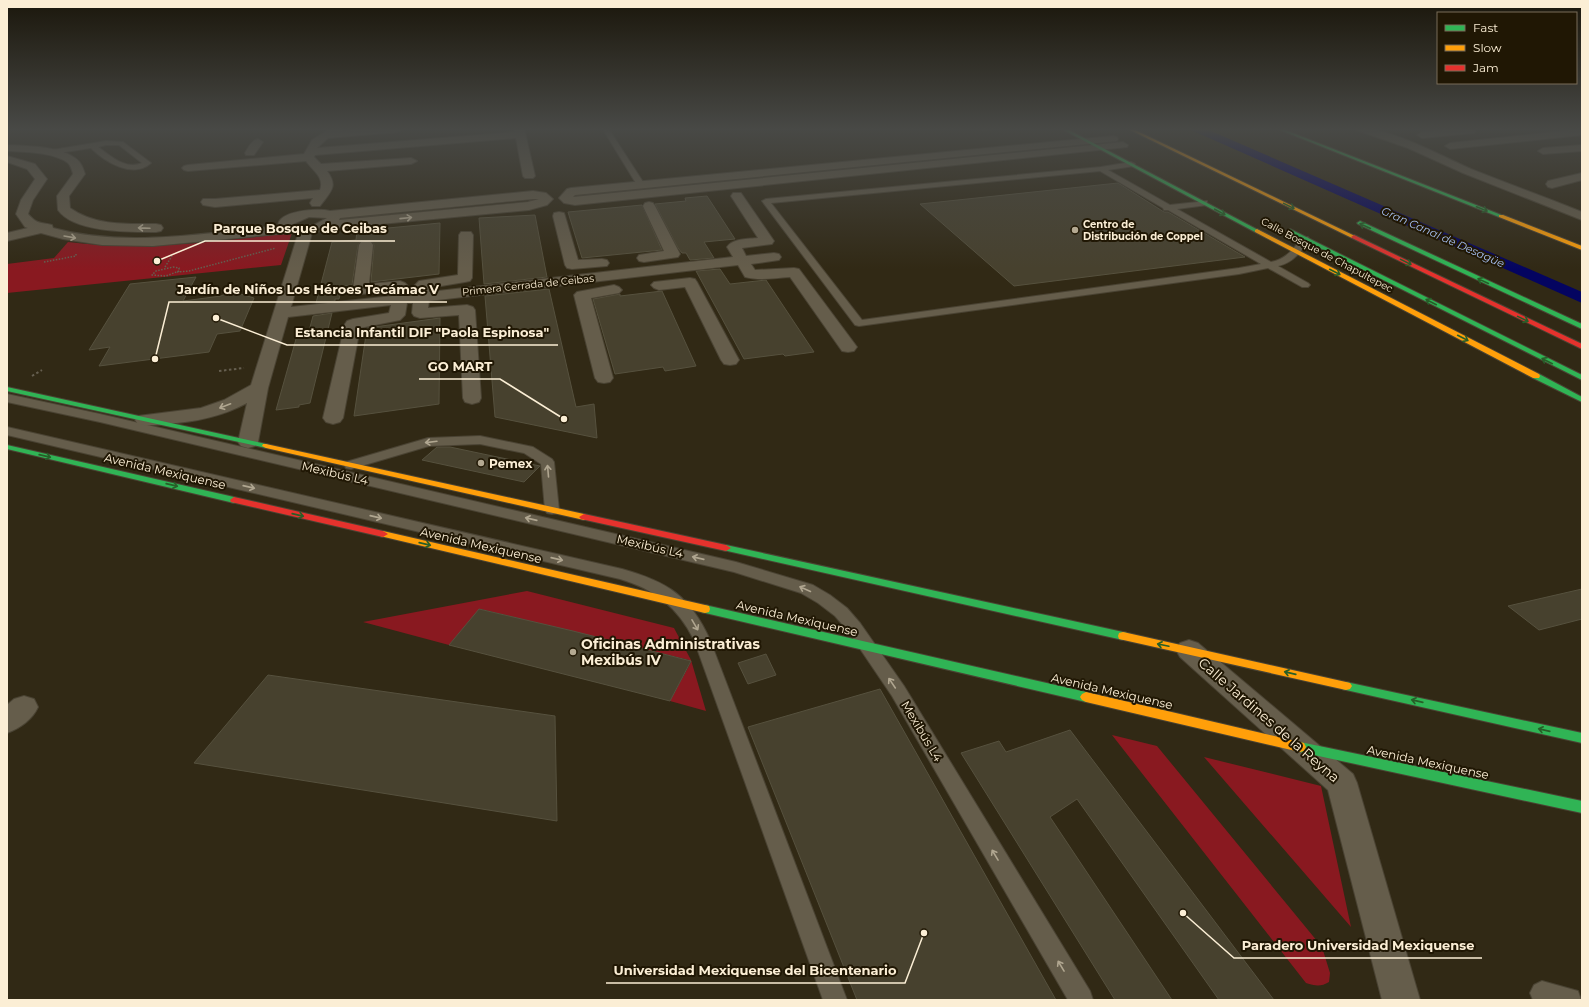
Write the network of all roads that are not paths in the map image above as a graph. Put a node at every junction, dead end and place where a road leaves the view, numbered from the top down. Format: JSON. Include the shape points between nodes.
{"nodes":[{"id":1,"x":39,"y":175,"type":"edge"},
{"id":2,"x":78,"y":175,"type":"edge"},
{"id":3,"x":326,"y":175,"type":"edge"},
{"id":4,"x":362,"y":175,"type":"edge"},
{"id":5,"x":635,"y":175,"type":"edge"},
{"id":6,"x":761,"y":175,"type":"edge"},
{"id":7,"x":834,"y":175,"type":"edge"},
{"id":8,"x":1037,"y":175,"type":"edge"},
{"id":9,"x":1110,"y":175,"type":"edge"},
{"id":10,"x":1152,"y":175,"type":"edge"},
{"id":11,"x":1225,"y":175,"type":"edge"},
{"id":12,"x":1396,"y":175,"type":"edge"},
{"id":13,"x":1418,"y":175,"type":"edge"},
{"id":14,"x":1477,"y":175,"type":"edge"},
{"id":15,"x":824,"y":176,"type":"joint"},
{"id":16,"x":1582,"y":176,"type":"edge"},
{"id":17,"x":361,"y":178,"type":"dead end"},
{"id":18,"x":1552,"y":184,"type":"dead end"},
{"id":19,"x":641,"y":185,"type":"junction"},
{"id":20,"x":685,"y":185,"type":"junction"},
{"id":21,"x":254,"y":187,"type":"dead end"},
{"id":22,"x":216,"y":191,"type":"dead end"},
{"id":23,"x":324,"y":193,"type":"junction"},
{"id":24,"x":62,"y":196,"type":"junction"},
{"id":25,"x":737,"y":196,"type":"dead end"},
{"id":26,"x":27,"y":200,"type":"junction"},
{"id":27,"x":248,"y":200,"type":"junction"},
{"id":28,"x":14,"y":201,"type":"dead end"},
{"id":29,"x":1204,"y":203,"type":"junction"},
{"id":30,"x":649,"y":206,"type":"dead end"},
{"id":31,"x":1167,"y":208,"type":"junction"},
{"id":32,"x":310,"y":214,"type":"junction"},
{"id":33,"x":559,"y":216,"type":"dead end"},
{"id":34,"x":1582,"y":216,"type":"edge"},
{"id":35,"x":1350,"y":219,"type":"dead end"},
{"id":36,"x":327,"y":220,"type":"junction"},
{"id":37,"x":82,"y":221,"type":"junction"},
{"id":38,"x":292,"y":223,"type":"junction"},
{"id":39,"x":1284,"y":228,"type":"dead end"},
{"id":40,"x":41,"y":229,"type":"junction"},
{"id":41,"x":305,"y":235,"type":"junction"},
{"id":42,"x":466,"y":235,"type":"dead end"},
{"id":43,"x":7,"y":237,"type":"edge"},
{"id":44,"x":1582,"y":238,"type":"edge"},
{"id":45,"x":1305,"y":239,"type":"junction"},
{"id":46,"x":366,"y":245,"type":"dead end"},
{"id":47,"x":1582,"y":248,"type":"edge"},
{"id":48,"x":1297,"y":252,"type":"junction"},
{"id":49,"x":774,"y":257,"type":"dead end"},
{"id":50,"x":742,"y":261,"type":"junction"},
{"id":51,"x":1270,"y":264,"type":"junction"},
{"id":52,"x":641,"y":272,"type":"junction"},
{"id":53,"x":622,"y":274,"type":"junction"},
{"id":54,"x":1305,"y":285,"type":"dead end"},
{"id":55,"x":422,"y":297,"type":"junction"},
{"id":56,"x":400,"y":300,"type":"junction"},
{"id":57,"x":281,"y":313,"type":"junction"},
{"id":58,"x":1582,"y":327,"type":"edge"},
{"id":59,"x":848,"y":347,"type":"dead end"},
{"id":60,"x":1582,"y":348,"type":"edge"},
{"id":61,"x":730,"y":360,"type":"dead end"},
{"id":62,"x":604,"y":378,"type":"dead end"},
{"id":63,"x":1582,"y":378,"type":"edge"},
{"id":64,"x":260,"y":388,"type":"junction"},
{"id":65,"x":7,"y":389,"type":"edge"},
{"id":66,"x":7,"y":398,"type":"edge"},
{"id":67,"x":472,"y":398,"type":"dead end"},
{"id":68,"x":1582,"y":400,"type":"edge"},
{"id":69,"x":333,"y":418,"type":"dead end"},
{"id":70,"x":145,"y":420,"type":"junction"},
{"id":71,"x":7,"y":431,"type":"edge"},
{"id":72,"x":248,"y":442,"type":"junction"},
{"id":73,"x":7,"y":447,"type":"edge"},
{"id":74,"x":351,"y":465,"type":"junction"},
{"id":75,"x":552,"y":510,"type":"junction"},
{"id":76,"x":677,"y":603,"type":"junction"},
{"id":77,"x":868,"y":647,"type":"junction"},
{"id":78,"x":1189,"y":650,"type":"junction"},
{"id":79,"x":1582,"y":738,"type":"edge"},
{"id":80,"x":1301,"y":747,"type":"junction"},
{"id":81,"x":1582,"y":807,"type":"edge"},
{"id":82,"x":1542,"y":993,"type":"dead end"},
{"id":83,"x":835,"y":1000,"type":"edge"},
{"id":84,"x":1081,"y":1000,"type":"edge"},
{"id":85,"x":1401,"y":1000,"type":"edge"},
{"id":86,"x":1569,"y":1000,"type":"edge"}],
"edges":[{"from":1,"to":26,"type":"street","via":[[41,179]]},
{"from":2,"to":24,"type":"street"},
{"from":3,"to":23,"type":"street","via":[[328,184]]},
{"from":4,"to":17,"type":"street"},
{"from":5,"to":19,"type":"lane"},
{"from":6,"to":20,"type":"street"},
{"from":7,"to":15,"type":"street"},
{"from":8,"to":51,"type":"lane","via":[[766,201],[859,323],[1239,271]]},
{"from":9,"to":31,"type":"lane"},
{"from":10,"to":29,"type":"main road","name":"Calle Bosque de Chapultepec"},
{"from":11,"to":60,"type":"main road","one_way":true},
{"from":12,"to":47,"type":"main road","one_way":true},
{"from":13,"to":44,"type":"main road"},
{"from":14,"to":34,"type":"street"},
{"from":15,"to":20,"type":"street"},
{"from":16,"to":18,"type":"street"},
{"from":19,"to":20,"type":"street"},
{"from":19,"to":20,"type":"street","via":[[571,192],[565,198],[575,201]]},
{"from":21,"to":27,"type":"street"},
{"from":22,"to":27,"type":"street","via":[[207,202]]},
{"from":23,"to":27,"type":"street"},
{"from":23,"to":32,"type":"street"},
{"from":24,"to":26,"type":"street"},
{"from":24,"to":37,"type":"street","via":[[64,210]]},
{"from":25,"to":50,"type":"street","via":[[767,241],[735,246]]},
{"from":26,"to":28,"type":"street"},
{"from":26,"to":40,"type":"street","via":[[16,215]]},
{"from":29,"to":31,"type":"lane"},
{"from":29,"to":48,"type":"main road","name":"Calle Bosque de Chapultepec","one_way":true},
{"from":30,"to":52,"type":"street","via":[[673,254],[638,260]]},
{"from":31,"to":51,"type":"lane"},
{"from":32,"to":36,"type":"street"},
{"from":32,"to":38,"type":"street"},
{"from":33,"to":53,"type":"street","via":[[572,265],[614,263]]},
{"from":58,"to":35,"type":"main road","one_way":true},
{"from":36,"to":36,"type":"street","one_way":true,"via":[[529,206],[547,199],[533,194]]},
{"from":36,"to":41,"type":"street"},
{"from":38,"to":37,"type":"street","one_way":true,"via":[[172,228],[106,225]]},
{"from":37,"to":40,"type":"street"},
{"from":40,"to":38,"type":"street","one_way":true,"via":[[81,239],[153,242]]},
{"from":38,"to":41,"type":"street"},
{"from":39,"to":45,"type":"main road","name":"Calle Bosque de Chapultepec"},
{"from":40,"to":43,"type":"street"},
{"from":41,"to":57,"type":"street"},
{"from":42,"to":55,"type":"street","via":[[465,278],[427,283],[422,286]]},
{"from":45,"to":48,"type":"lane"},
{"from":63,"to":45,"type":"main road","name":"Calle Bosque de Chapultepec","one_way":true},
{"from":46,"to":56,"type":"street","via":[[361,289],[400,286]]},
{"from":48,"to":51,"type":"lane","via":[[1280,263]]},
{"from":48,"to":68,"type":"main road","name":"Calle Bosque de Chapultepec","one_way":true},
{"from":49,"to":50,"type":"street","name":"Primera Cerrada de Ceibas"},
{"from":50,"to":52,"type":"street","name":"Primera Cerrada de Ceibas"},
{"from":50,"to":59,"type":"street","via":[[753,275],[794,272]]},
{"from":51,"to":54,"type":"lane"},
{"from":52,"to":53,"type":"street","name":"Primera Cerrada de Ceibas"},
{"from":52,"to":61,"type":"street","via":[[647,286],[690,282]]},
{"from":53,"to":55,"type":"street","name":"Primera Cerrada de Ceibas"},
{"from":53,"to":62,"type":"street","via":[[623,288],[582,296]]},
{"from":55,"to":56,"type":"street","name":"Primera Cerrada de Ceibas"},
{"from":55,"to":67,"type":"street","via":[[422,314],[467,310]]},
{"from":56,"to":57,"type":"street","name":"Primera Cerrada de Ceibas"},
{"from":56,"to":69,"type":"street","via":[[396,316],[353,324]]},
{"from":57,"to":64,"type":"street"},
{"from":64,"to":70,"type":"street","one_way":true,"via":[[212,411],[181,418]]},
{"from":64,"to":72,"type":"street"},
{"from":65,"to":70,"type":"main road"},
{"from":77,"to":66,"type":"lane","name":"Mexibús L4","one_way":true,"via":[[841,612],[824,599],[807,589],[736,566]]},
{"from":70,"to":72,"type":"main road"},
{"from":71,"to":76,"type":"lane","one_way":true,"via":[[622,574],[650,583],[671,596]]},
{"from":72,"to":74,"type":"main road"},
{"from":73,"to":76,"type":"main road","name":"Avenida Mexiquense","one_way":true},
{"from":74,"to":75,"type":"main road"},
{"from":75,"to":74,"type":"lane","one_way":true,"via":[[547,462],[528,450],[480,440],[428,442]]},
{"from":78,"to":75,"type":"main road","one_way":true},
{"from":76,"to":77,"type":"main road","name":"Avenida Mexiquense"},
{"from":76,"to":83,"type":"lane","one_way":true,"via":[[688,614],[702,640]]},
{"from":77,"to":80,"type":"main road","name":"Avenida Mexiquense"},
{"from":84,"to":77,"type":"lane","name":"Mexibús L4","one_way":true,"via":[[898,691]]},
{"from":79,"to":78,"type":"main road","one_way":true},
{"from":78,"to":80,"type":"street","name":"Calle Jardines de la Reyna"},
{"from":80,"to":81,"type":"main road","name":"Avenida Mexiquense"},
{"from":80,"to":85,"type":"street","name":"Calle Jardines de la Reyna","via":[[1342,783]]},
{"from":82,"to":86,"type":"lane"}]}
